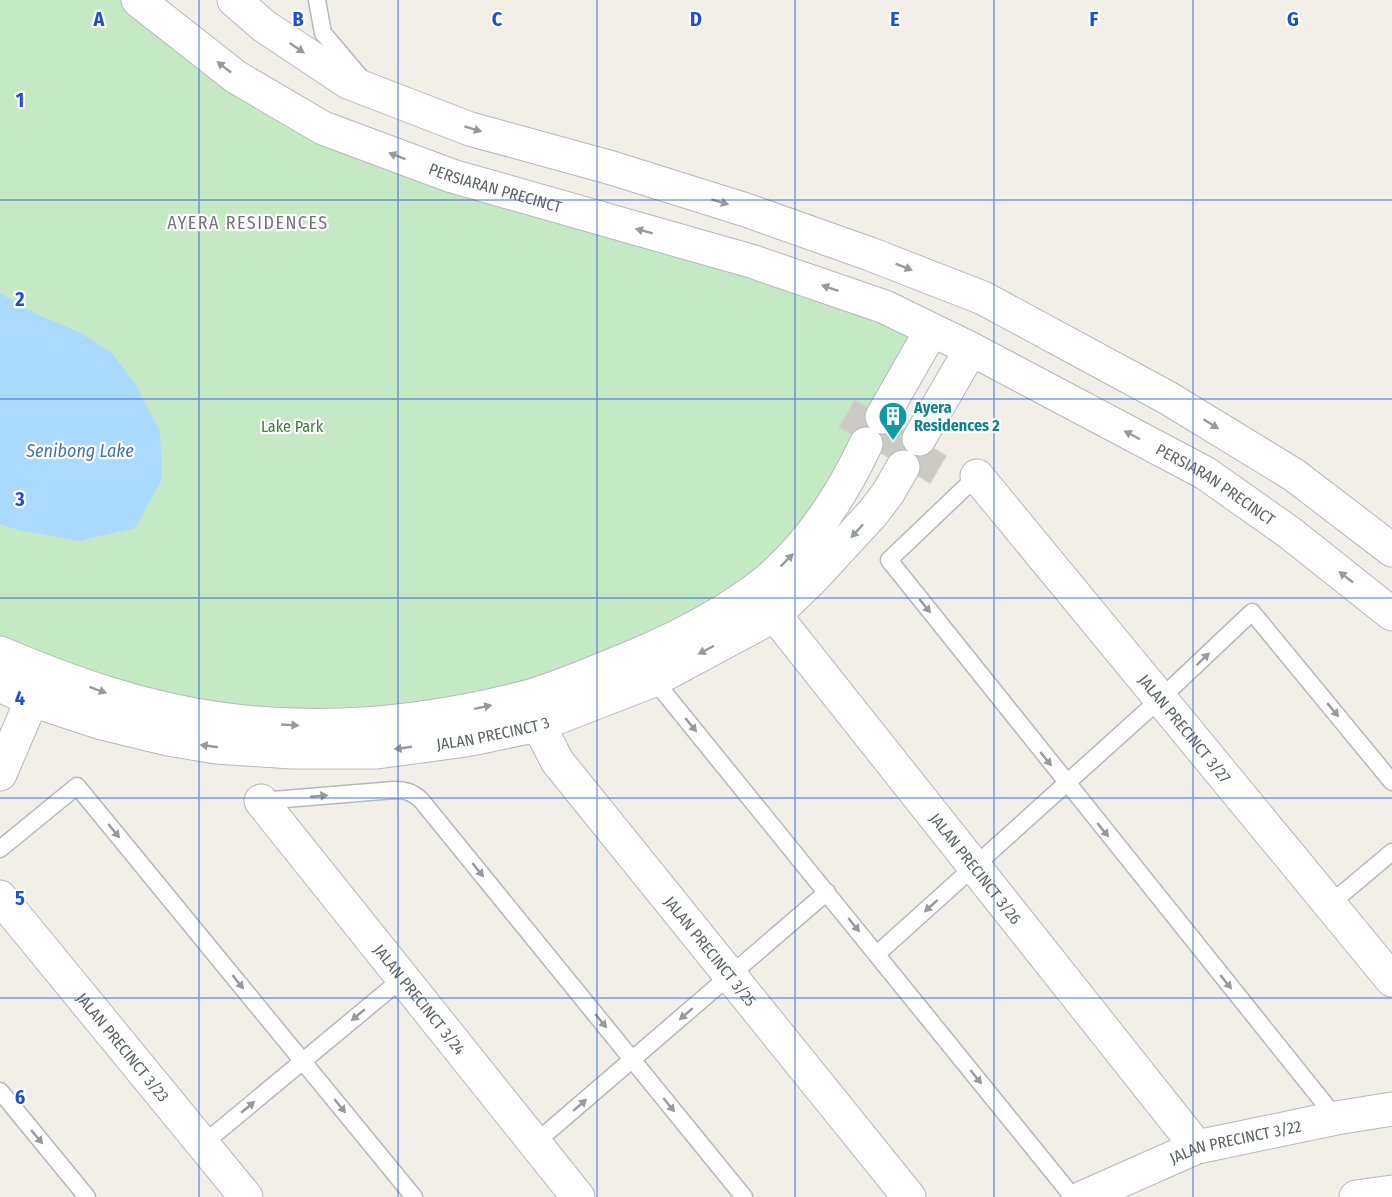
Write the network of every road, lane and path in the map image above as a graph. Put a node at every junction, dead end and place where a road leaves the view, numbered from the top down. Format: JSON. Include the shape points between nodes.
{"nodes":[{"id":1,"x":138,"y":0,"type":"edge"},
{"id":2,"x":234,"y":0,"type":"edge"},
{"id":3,"x":317,"y":0,"type":"edge"},
{"id":4,"x":371,"y":91,"type":"junction"},
{"id":5,"x":931,"y":331,"type":"junction"},
{"id":6,"x":971,"y":349,"type":"junction"},
{"id":7,"x":879,"y":422,"type":"junction"},
{"id":8,"x":909,"y":457,"type":"junction"},
{"id":9,"x":851,"y":475,"type":"junction"},
{"id":10,"x":977,"y":476,"type":"joint"},
{"id":11,"x":1392,"y":550,"type":"edge"},
{"id":12,"x":765,"y":603,"type":"junction"},
{"id":13,"x":1392,"y":614,"type":"edge"},
{"id":14,"x":0,"y":652,"type":"edge"},
{"id":15,"x":654,"y":680,"type":"junction"},
{"id":16,"x":0,"y":685,"type":"edge"},
{"id":17,"x":38,"y":685,"type":"junction"},
{"id":18,"x":1160,"y":699,"type":"junction"},
{"id":19,"x":531,"y":712,"type":"junction"},
{"id":20,"x":0,"y":774,"type":"edge"},
{"id":21,"x":1392,"y":782,"type":"edge"},
{"id":22,"x":1066,"y":784,"type":"junction"},
{"id":23,"x":261,"y":801,"type":"joint"},
{"id":24,"x":0,"y":849,"type":"edge"},
{"id":25,"x":1392,"y":852,"type":"edge"},
{"id":26,"x":975,"y":867,"type":"junction"},
{"id":27,"x":827,"y":892,"type":"junction"},
{"id":28,"x":0,"y":897,"type":"edge"},
{"id":29,"x":1329,"y":904,"type":"junction"},
{"id":30,"x":877,"y":954,"type":"junction"},
{"id":31,"x":730,"y":975,"type":"junction"},
{"id":32,"x":403,"y":978,"type":"junction"},
{"id":33,"x":1392,"y":980,"type":"edge"},
{"id":34,"x":633,"y":1060,"type":"junction"},
{"id":35,"x":303,"y":1061,"type":"junction"},
{"id":36,"x":0,"y":1091,"type":"edge"},
{"id":37,"x":1392,"y":1109,"type":"edge"},
{"id":38,"x":1336,"y":1118,"type":"junction"},
{"id":39,"x":535,"y":1143,"type":"junction"},
{"id":40,"x":203,"y":1144,"type":"junction"},
{"id":41,"x":1197,"y":1147,"type":"junction"},
{"id":42,"x":1392,"y":1192,"type":"edge"},
{"id":43,"x":87,"y":1197,"type":"edge"},
{"id":44,"x":246,"y":1197,"type":"edge"},
{"id":45,"x":414,"y":1197,"type":"edge"},
{"id":46,"x":578,"y":1197,"type":"edge"},
{"id":47,"x":744,"y":1197,"type":"edge"},
{"id":48,"x":909,"y":1197,"type":"edge"},
{"id":49,"x":1073,"y":1197,"type":"edge"},
{"id":50,"x":1084,"y":1197,"type":"edge"},
{"id":51,"x":1356,"y":1197,"type":"edge"}],
"edges":[{"from":5,"to":1,"type":"street","name":"PERSIARAN PRECINCT","one_way":true,"via":[[885,307],[751,261],[452,176],[323,128],[236,77]]},
{"from":2,"to":4,"type":"street","one_way":true,"via":[[264,26],[348,82]]},
{"from":3,"to":4,"type":"lane","via":[[323,33]]},
{"from":4,"to":11,"type":"street","one_way":true,"via":[[470,129],[746,210],[983,298],[1168,398],[1294,475]]},
{"from":5,"to":6,"type":"street","name":"PERSIARAN PRECINCT"},
{"from":5,"to":7,"type":"street","name":"JALAN PRECINCT 3"},
{"from":6,"to":8,"type":"street","name":"JALAN PRECINCT 3"},
{"from":13,"to":6,"type":"street","name":"PERSIARAN PRECINCT","one_way":true,"via":[[1205,473]]},
{"from":7,"to":8,"type":"street"},
{"from":7,"to":9,"type":"street","name":"JALAN PRECINCT 3"},
{"from":8,"to":9,"type":"street"},
{"from":8,"to":12,"type":"street","name":"JALAN PRECINCT 3","one_way":true,"via":[[848,541]]},
{"from":12,"to":9,"type":"street","name":"JALAN PRECINCT 3","one_way":true,"via":[[789,558],[824,520]]},
{"from":10,"to":18,"type":"street","name":"JALAN PRECINCT 3/27"},
{"from":10,"to":22,"type":"lane","one_way":true,"via":[[888,560]]},
{"from":12,"to":15,"type":"street","name":"JALAN PRECINCT 3","one_way":true},
{"from":12,"to":19,"type":"street","name":"JALAN PRECINCT 3","via":[[630,658]]},
{"from":12,"to":26,"type":"street","name":"JALAN PRECINCT 3/26"},
{"from":14,"to":17,"type":"street","name":"JALAN PRECINCT 3"},
{"from":15,"to":19,"type":"street","name":"JALAN PRECINCT 3"},
{"from":15,"to":27,"type":"lane","one_way":true},
{"from":16,"to":17,"type":"street","name":"JALAN PRECINCT 3"},
{"from":17,"to":19,"type":"street","name":"JALAN PRECINCT 3","via":[[102,723],[216,747],[292,752],[377,752],[466,740]]},
{"from":17,"to":20,"type":"street"},
{"from":18,"to":21,"type":"lane","one_way":true,"via":[[1252,612]]},
{"from":18,"to":22,"type":"lane"},
{"from":18,"to":29,"type":"street","name":"JALAN PRECINCT 3/27"},
{"from":19,"to":31,"type":"street","name":"JALAN PRECINCT 3/25","via":[[557,761]]},
{"from":22,"to":26,"type":"lane"},
{"from":22,"to":38,"type":"lane","one_way":true},
{"from":23,"to":32,"type":"street","name":"JALAN PRECINCT 3/24"},
{"from":23,"to":34,"type":"lane","one_way":true,"via":[[394,790],[413,793]]},
{"from":24,"to":35,"type":"lane","one_way":true,"via":[[77,786]]},
{"from":25,"to":29,"type":"lane"},
{"from":26,"to":30,"type":"lane","one_way":true},
{"from":26,"to":41,"type":"street","name":"JALAN PRECINCT 3/26"},
{"from":27,"to":30,"type":"lane","one_way":true},
{"from":27,"to":31,"type":"lane"},
{"from":28,"to":40,"type":"street","name":"JALAN PRECINCT 3/23"},
{"from":29,"to":33,"type":"street","name":"JALAN PRECINCT 3/27"},
{"from":30,"to":49,"type":"lane","one_way":true},
{"from":31,"to":34,"type":"lane","one_way":true},
{"from":31,"to":48,"type":"street","name":"JALAN PRECINCT 3/25"},
{"from":32,"to":35,"type":"lane","one_way":true},
{"from":32,"to":39,"type":"street","name":"JALAN PRECINCT 3/24"},
{"from":39,"to":34,"type":"lane","one_way":true},
{"from":34,"to":47,"type":"lane","one_way":true},
{"from":40,"to":35,"type":"lane","one_way":true},
{"from":35,"to":45,"type":"lane","one_way":true},
{"from":36,"to":43,"type":"lane","one_way":true},
{"from":37,"to":38,"type":"street","name":"JALAN PRECINCT 3/22"},
{"from":38,"to":41,"type":"street","name":"JALAN PRECINCT 3/22"},
{"from":39,"to":46,"type":"street","name":"JALAN PRECINCT 3/24"},
{"from":40,"to":44,"type":"street","name":"JALAN PRECINCT 3/23"},
{"from":41,"to":50,"type":"street","name":"JALAN PRECINCT 3/22"},
{"from":42,"to":51,"type":"street"}]}
